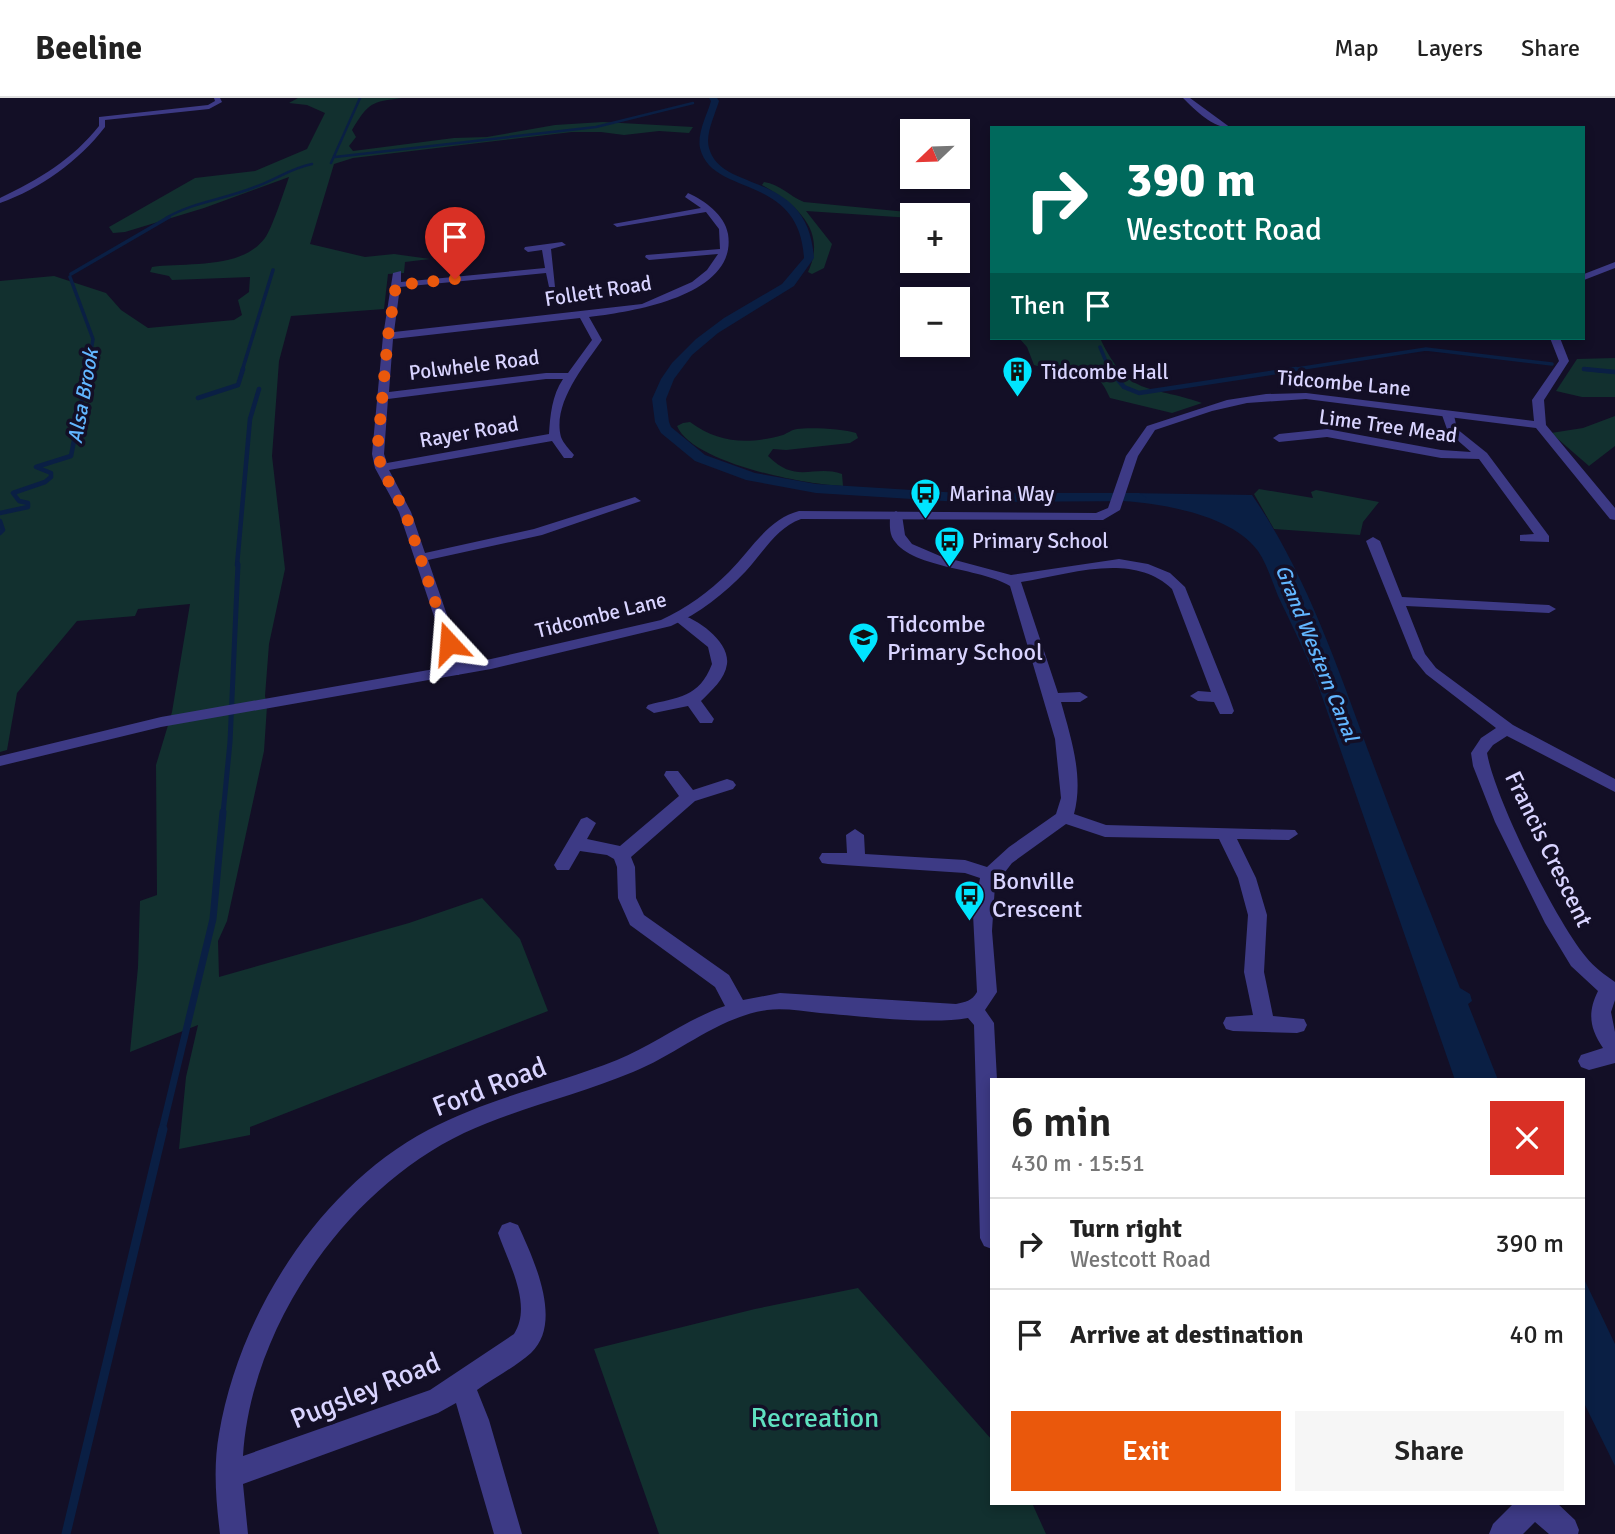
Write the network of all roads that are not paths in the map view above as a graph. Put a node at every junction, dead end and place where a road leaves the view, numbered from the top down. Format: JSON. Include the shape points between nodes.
{"nodes":[{"id":1,"x":217,"y":98,"type":"edge"},
{"id":2,"x":1186,"y":98,"type":"edge"},
{"id":3,"x":1225,"y":126,"type":"edge"},
{"id":4,"x":688,"y":195,"type":"dead end"},
{"id":5,"x":0,"y":201,"type":"edge"},
{"id":6,"x":708,"y":209,"type":"junction"},
{"id":7,"x":617,"y":225,"type":"dead end"},
{"id":8,"x":562,"y":245,"type":"dead end"},
{"id":9,"x":546,"y":247,"type":"junction"},
{"id":10,"x":528,"y":249,"type":"dead end"},
{"id":11,"x":723,"y":251,"type":"junction"},
{"id":12,"x":1615,"y":265,"type":"edge"},
{"id":13,"x":549,"y":270,"type":"junction"},
{"id":14,"x":651,"y":271,"type":"dead end"},
{"id":15,"x":1585,"y":277,"type":"edge"},
{"id":16,"x":552,"y":285,"type":"dead end"},
{"id":17,"x":583,"y":315,"type":"junction"},
{"id":18,"x":388,"y":336,"type":"junction"},
{"id":19,"x":1556,"y":340,"type":"edge"},
{"id":20,"x":569,"y":376,"type":"junction"},
{"id":21,"x":382,"y":396,"type":"junction"},
{"id":22,"x":1448,"y":415,"type":"junction"},
{"id":23,"x":1539,"y":425,"type":"junction"},
{"id":24,"x":1271,"y":426,"type":"dead end"},
{"id":25,"x":556,"y":432,"type":"junction"},
{"id":26,"x":568,"y":455,"type":"dead end"},
{"id":27,"x":1483,"y":456,"type":"junction"},
{"id":28,"x":381,"y":468,"type":"junction"},
{"id":29,"x":637,"y":501,"type":"dead end"},
{"id":30,"x":896,"y":515,"type":"junction"},
{"id":31,"x":1615,"y":516,"type":"edge"},
{"id":32,"x":1525,"y":538,"type":"dead end"},
{"id":33,"x":1398,"y":555,"type":"dead end"},
{"id":34,"x":420,"y":558,"type":"junction"},
{"id":35,"x":1010,"y":579,"type":"junction"},
{"id":36,"x":1397,"y":601,"type":"junction"},
{"id":37,"x":1549,"y":609,"type":"dead end"},
{"id":38,"x":680,"y":618,"type":"junction"},
{"id":39,"x":458,"y":670,"type":"junction"},
{"id":40,"x":1198,"y":696,"type":"dead end"},
{"id":41,"x":1080,"y":697,"type":"dead end"},
{"id":42,"x":1051,"y":698,"type":"junction"},
{"id":43,"x":692,"y":700,"type":"junction"},
{"id":44,"x":654,"y":708,"type":"dead end"},
{"id":45,"x":706,"y":719,"type":"dead end"},
{"id":46,"x":1507,"y":729,"type":"junction"},
{"id":47,"x":0,"y":761,"type":"edge"},
{"id":48,"x":672,"y":775,"type":"dead end"},
{"id":49,"x":727,"y":785,"type":"dead end"},
{"id":50,"x":1615,"y":786,"type":"edge"},
{"id":51,"x":689,"y":797,"type":"junction"},
{"id":52,"x":1064,"y":817,"type":"junction"},
{"id":53,"x":587,"y":823,"type":"dead end"},
{"id":54,"x":1225,"y":833,"type":"junction"},
{"id":55,"x":1289,"y":834,"type":"dead end"},
{"id":56,"x":855,"y":835,"type":"dead end"},
{"id":57,"x":576,"y":844,"type":"junction"},
{"id":58,"x":621,"y":855,"type":"junction"},
{"id":59,"x":828,"y":859,"type":"dead end"},
{"id":60,"x":856,"y":859,"type":"junction"},
{"id":61,"x":563,"y":866,"type":"dead end"},
{"id":62,"x":991,"y":875,"type":"junction"},
{"id":63,"x":1613,"y":990,"type":"edge"},
{"id":64,"x":737,"y":1008,"type":"junction"},
{"id":65,"x":972,"y":1009,"type":"junction"},
{"id":66,"x":1233,"y":1023,"type":"dead end"},
{"id":67,"x":1265,"y":1023,"type":"junction"},
{"id":68,"x":1297,"y":1025,"type":"dead end"},
{"id":69,"x":1615,"y":1048,"type":"edge"},
{"id":70,"x":1615,"y":1054,"type":"edge"},
{"id":71,"x":1589,"y":1061,"type":"dead end"},
{"id":72,"x":990,"y":1184,"type":"edge"},
{"id":73,"x":510,"y":1233,"type":"dead end"},
{"id":74,"x":462,"y":1386,"type":"junction"},
{"id":75,"x":229,"y":1474,"type":"junction"},
{"id":76,"x":1533,"y":1505,"type":"edge"},
{"id":77,"x":1537,"y":1505,"type":"edge"},
{"id":78,"x":1565,"y":1530,"type":"dead end"},
{"id":79,"x":234,"y":1534,"type":"edge"},
{"id":80,"x":508,"y":1534,"type":"edge"},
{"id":81,"x":1503,"y":1534,"type":"edge"}],
"edges":[{"from":1,"to":5,"type":"street","via":[[219,102],[209,107],[101,118],[103,126],[77,152]]},
{"from":2,"to":3,"type":"street"},
{"from":4,"to":6,"type":"street"},
{"from":6,"to":7,"type":"street"},
{"from":6,"to":11,"type":"street","via":[[723,229]]},
{"from":8,"to":9,"type":"street"},
{"from":9,"to":10,"type":"street"},
{"from":9,"to":13,"type":"street"},
{"from":11,"to":14,"type":"street","via":[[648,252]]},
{"from":11,"to":17,"type":"street","name":"Follett Road","via":[[707,274],[667,299]]},
{"from":12,"to":15,"type":"street"},
{"from":13,"to":16,"type":"street"},
{"from":13,"to":18,"type":"street","via":[[397,279]]},
{"from":17,"to":18,"type":"street","name":"Follett Road"},
{"from":17,"to":20,"type":"street","via":[[597,340]]},
{"from":18,"to":21,"type":"street"},
{"from":19,"to":23,"type":"street","via":[[1564,361],[1538,400]]},
{"from":20,"to":21,"type":"street","name":"Polwhele Road"},
{"from":20,"to":25,"type":"street","via":[[558,405]]},
{"from":21,"to":28,"type":"street","via":[[377,454]]},
{"from":22,"to":23,"type":"street","name":"Tidcombe Lane"},
{"from":22,"to":27,"type":"street","name":"Lime Tree Mead","via":[[1452,430]]},
{"from":22,"to":30,"type":"street","name":"Tidcombe Lane","via":[[1306,396],[1238,401],[1152,428],[1135,448],[1114,510],[1108,514],[1086,518]]},
{"from":23,"to":31,"type":"street"},
{"from":24,"to":27,"type":"street","name":"Lime Tree Mead","via":[[1283,437],[1327,433],[1441,454]]},
{"from":25,"to":26,"type":"street"},
{"from":25,"to":28,"type":"street","name":"Rayer Road"},
{"from":27,"to":32,"type":"street","name":"Lime Tree Mead","via":[[1545,539]]},
{"from":28,"to":34,"type":"street","via":[[405,512]]},
{"from":29,"to":34,"type":"street","via":[[537,532]]},
{"from":30,"to":35,"type":"street","via":[[897,535],[906,546]]},
{"from":30,"to":38,"type":"street","name":"Tidcombe Lane","via":[[809,514],[779,523],[721,588]]},
{"from":33,"to":36,"type":"street","via":[[1376,547]]},
{"from":34,"to":39,"type":"street"},
{"from":35,"to":40,"type":"street","via":[[1119,563],[1162,573],[1178,587],[1224,704]]},
{"from":35,"to":42,"type":"street","via":[[1016,584]]},
{"from":36,"to":37,"type":"street","via":[[1503,600]]},
{"from":36,"to":46,"type":"street","via":[[1418,655],[1431,671]]},
{"from":38,"to":39,"type":"street","name":"Tidcombe Lane"},
{"from":38,"to":43,"type":"street","via":[[712,640],[721,655],[710,682]]},
{"from":39,"to":47,"type":"street","name":"Tidcombe Lane","via":[[195,716]]},
{"from":41,"to":42,"type":"street"},
{"from":42,"to":52,"type":"street","via":[[1065,743],[1071,799]]},
{"from":43,"to":44,"type":"street"},
{"from":43,"to":45,"type":"street"},
{"from":46,"to":50,"type":"street"},
{"from":46,"to":63,"type":"street","name":"Francis Crescent","via":[[1489,740],[1479,753],[1479,765],[1576,960]]},
{"from":48,"to":51,"type":"street"},
{"from":49,"to":51,"type":"street"},
{"from":51,"to":58,"type":"street"},
{"from":52,"to":54,"type":"street","via":[[1105,831]]},
{"from":52,"to":62,"type":"street"},
{"from":53,"to":57,"type":"street"},
{"from":54,"to":55,"type":"street"},
{"from":54,"to":67,"type":"street","via":[[1242,866],[1255,909],[1254,965]]},
{"from":56,"to":60,"type":"street"},
{"from":57,"to":58,"type":"street"},
{"from":57,"to":61,"type":"street"},
{"from":58,"to":64,"type":"street","via":[[627,898],[637,919],[722,981]]},
{"from":59,"to":60,"type":"street"},
{"from":60,"to":62,"type":"street","via":[[965,867]]},
{"from":62,"to":65,"type":"street","via":[[984,891],[988,992]]},
{"from":63,"to":69,"type":"street","name":"Francis Crescent","via":[[1602,1001],[1598,1016],[1602,1031]]},
{"from":64,"to":65,"type":"street","name":"Ford Road","via":[[770,1002],[956,1012]]},
{"from":64,"to":75,"type":"street","name":"Ford Road","via":[[627,1066],[477,1118],[434,1138],[359,1195],[322,1233],[267,1325],[239,1404]]},
{"from":65,"to":72,"type":"street","via":[[984,1023]]},
{"from":66,"to":67,"type":"street"},
{"from":67,"to":68,"type":"street"},
{"from":70,"to":71,"type":"street"},
{"from":73,"to":74,"type":"street","name":"Pugsley Road","via":[[532,1294],[530,1332],[516,1350]]},
{"from":74,"to":75,"type":"street","name":"Pugsley Road","via":[[438,1400]]},
{"from":74,"to":80,"type":"street"},
{"from":75,"to":79,"type":"street","name":"Ford Road"},
{"from":76,"to":81,"type":"street"},
{"from":77,"to":78,"type":"street"}]}
